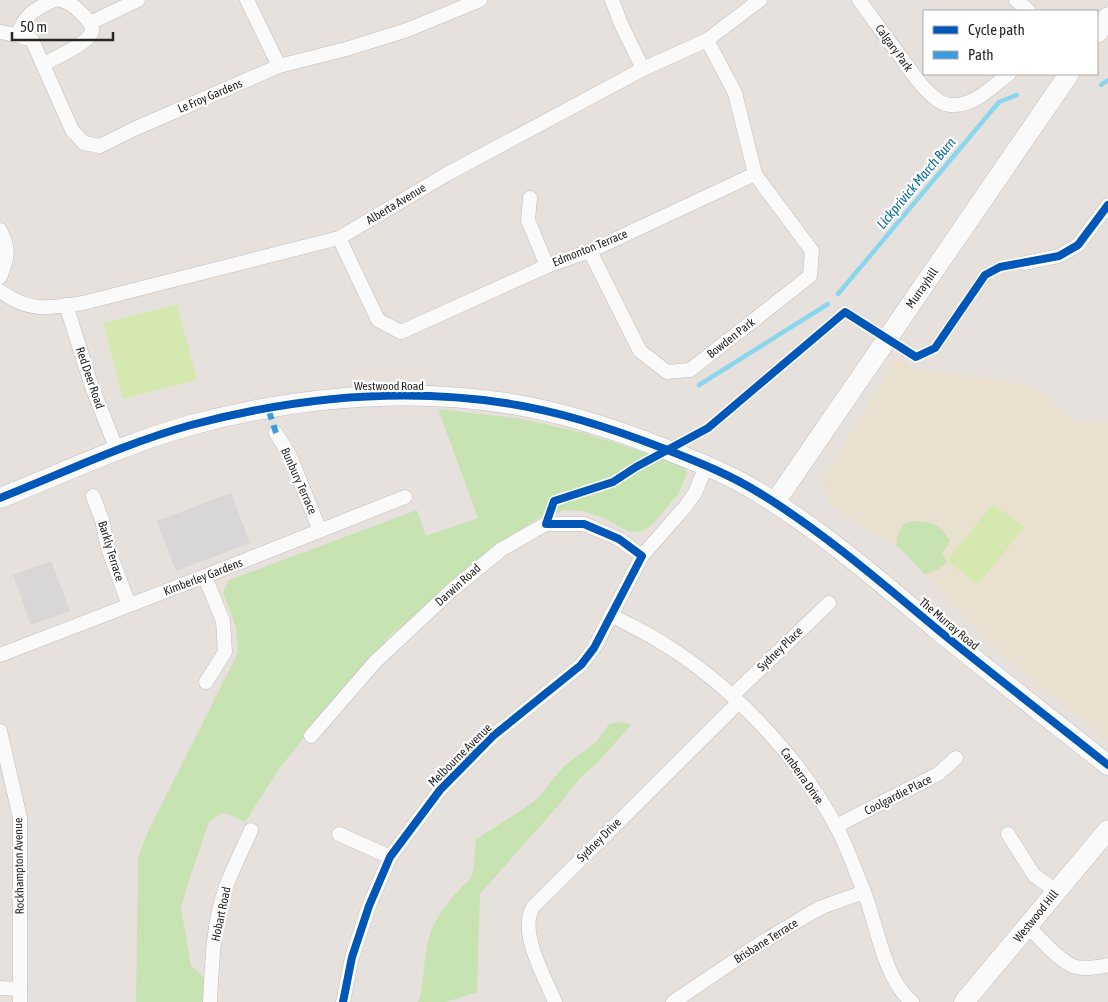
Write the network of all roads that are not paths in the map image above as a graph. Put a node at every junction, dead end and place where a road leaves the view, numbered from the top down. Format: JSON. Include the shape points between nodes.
{"nodes":[{"id":1,"x":54,"y":0,"type":"edge"},
{"id":2,"x":60,"y":0,"type":"edge"},
{"id":3,"x":138,"y":0,"type":"edge"},
{"id":4,"x":247,"y":0,"type":"edge"},
{"id":5,"x":480,"y":0,"type":"edge"},
{"id":6,"x":612,"y":0,"type":"edge"},
{"id":7,"x":760,"y":0,"type":"edge"},
{"id":8,"x":859,"y":0,"type":"edge"},
{"id":9,"x":1016,"y":0,"type":"edge"},
{"id":10,"x":1028,"y":10,"type":"edge"},
{"id":11,"x":1108,"y":17,"type":"edge"},
{"id":12,"x":90,"y":23,"type":"junction"},
{"id":13,"x":0,"y":32,"type":"edge"},
{"id":14,"x":1098,"y":32,"type":"edge"},
{"id":15,"x":17,"y":35,"type":"junction"},
{"id":16,"x":707,"y":40,"type":"junction"},
{"id":17,"x":44,"y":64,"type":"junction"},
{"id":18,"x":278,"y":66,"type":"junction"},
{"id":19,"x":643,"y":69,"type":"junction"},
{"id":20,"x":1008,"y":75,"type":"edge"},
{"id":21,"x":1068,"y":75,"type":"edge"},
{"id":22,"x":755,"y":174,"type":"junction"},
{"id":23,"x":530,"y":198,"type":"dead end"},
{"id":24,"x":1108,"y":205,"type":"edge"},
{"id":25,"x":0,"y":230,"type":"edge"},
{"id":26,"x":339,"y":238,"type":"junction"},
{"id":27,"x":590,"y":251,"type":"junction"},
{"id":28,"x":1025,"y":263,"type":"dead end"},
{"id":29,"x":547,"y":266,"type":"junction"},
{"id":30,"x":0,"y":277,"type":"edge"},
{"id":31,"x":0,"y":291,"type":"edge"},
{"id":32,"x":66,"y":305,"type":"junction"},
{"id":33,"x":276,"y":433,"type":"dead end"},
{"id":34,"x":117,"y":450,"type":"junction"},
{"id":35,"x":706,"y":466,"type":"junction"},
{"id":36,"x":93,"y":496,"type":"dead end"},
{"id":37,"x":405,"y":497,"type":"dead end"},
{"id":38,"x":0,"y":498,"type":"edge"},
{"id":39,"x":774,"y":502,"type":"junction"},
{"id":40,"x":320,"y":531,"type":"junction"},
{"id":41,"x":642,"y":556,"type":"junction"},
{"id":42,"x":204,"y":576,"type":"junction"},
{"id":43,"x":828,"y":603,"type":"dead end"},
{"id":44,"x":129,"y":605,"type":"junction"},
{"id":45,"x":611,"y":615,"type":"junction"},
{"id":46,"x":0,"y":655,"type":"edge"},
{"id":47,"x":206,"y":682,"type":"dead end"},
{"id":48,"x":735,"y":699,"type":"junction"},
{"id":49,"x":0,"y":732,"type":"edge"},
{"id":50,"x":311,"y":736,"type":"dead end"},
{"id":51,"x":956,"y":758,"type":"dead end"},
{"id":52,"x":1108,"y":765,"type":"edge"},
{"id":53,"x":836,"y":826,"type":"junction"},
{"id":54,"x":251,"y":830,"type":"dead end"},
{"id":55,"x":1108,"y":830,"type":"edge"},
{"id":56,"x":339,"y":834,"type":"dead end"},
{"id":57,"x":1008,"y":834,"type":"dead end"},
{"id":58,"x":390,"y":857,"type":"junction"},
{"id":59,"x":1056,"y":891,"type":"junction"},
{"id":60,"x":864,"y":892,"type":"junction"},
{"id":61,"x":1028,"y":926,"type":"junction"},
{"id":62,"x":1108,"y":965,"type":"edge"},
{"id":63,"x":0,"y":988,"type":"edge"},
{"id":64,"x":20,"y":996,"type":"edge"},
{"id":65,"x":210,"y":1002,"type":"edge"},
{"id":66,"x":343,"y":1002,"type":"edge"},
{"id":67,"x":555,"y":1002,"type":"edge"},
{"id":68,"x":673,"y":1002,"type":"edge"},
{"id":69,"x":912,"y":1002,"type":"edge"},
{"id":70,"x":964,"y":1002,"type":"edge"}],
"edges":[{"from":1,"to":15,"type":"street","via":[[32,11]]},
{"from":2,"to":12,"type":"street","via":[[68,1]]},
{"from":3,"to":12,"type":"street"},
{"from":4,"to":18,"type":"street"},
{"from":5,"to":18,"type":"street","name":"Le Froy Gardens","via":[[407,30]]},
{"from":6,"to":19,"type":"street"},
{"from":7,"to":16,"type":"street","name":"Alberta Avenue"},
{"from":8,"to":20,"type":"street","name":"Calgary Park","via":[[936,100],[955,106],[964,104]]},
{"from":9,"to":10,"type":"street"},
{"from":11,"to":14,"type":"street"},
{"from":12,"to":17,"type":"street","via":[[92,32],[87,40]]},
{"from":13,"to":15,"type":"street","name":"Le Froy Gardens"},
{"from":15,"to":17,"type":"street","name":"Le Froy Gardens","via":[[32,40]]},
{"from":16,"to":19,"type":"street","name":"Alberta Avenue"},
{"from":16,"to":22,"type":"street","via":[[735,93]]},
{"from":17,"to":18,"type":"street","name":"Le Froy Gardens","via":[[72,130],[84,143],[100,146]]},
{"from":19,"to":26,"type":"street","name":"Alberta Avenue","via":[[447,174]]},
{"from":21,"to":39,"type":"street","name":"Murrayhill"},
{"from":22,"to":27,"type":"street","name":"Edmonton Terrace"},
{"from":22,"to":27,"type":"street","name":"Bowden Park","via":[[812,251],[810,276],[690,370],[667,372],[640,351]]},
{"from":23,"to":29,"type":"street","via":[[528,220]]},
{"from":24,"to":28,"type":"street","via":[[1078,245],[1059,256]]},
{"from":25,"to":30,"type":"street","via":[[8,260]]},
{"from":26,"to":29,"type":"street","name":"Edmonton Terrace","via":[[378,320],[401,332]]},
{"from":26,"to":32,"type":"street","name":"Alberta Avenue"},
{"from":27,"to":29,"type":"street","name":"Edmonton Terrace"},
{"from":31,"to":32,"type":"street","name":"Alberta Avenue","via":[[29,306]]},
{"from":32,"to":34,"type":"street","name":"Red Deer Road","via":[[92,387]]},
{"from":33,"to":40,"type":"street","name":"Bunbury Terrace","via":[[290,456]]},
{"from":34,"to":35,"type":"street","name":"Westwood Road","via":[[189,426],[301,402],[349,397],[432,397],[506,403],[572,418],[644,441]]},
{"from":34,"to":38,"type":"street","name":"Westwood Road"},
{"from":35,"to":39,"type":"street","name":"Westwood Road"},
{"from":35,"to":41,"type":"street","name":"Melbourne Avenue","via":[[695,494]]},
{"from":36,"to":44,"type":"street","name":"Barkly Terrace"},
{"from":37,"to":40,"type":"street","name":"Kimberley Gardens"},
{"from":39,"to":52,"type":"street","name":"The Murray Road","via":[[864,569]]},
{"from":40,"to":42,"type":"street","name":"Kimberley Gardens"},
{"from":41,"to":45,"type":"street","name":"Melbourne Avenue"},
{"from":41,"to":50,"type":"street","name":"Darwin Road","via":[[619,539],[584,524],[546,524],[538,528],[502,549],[452,590],[375,662]]},
{"from":42,"to":44,"type":"street","name":"Kimberley Gardens"},
{"from":42,"to":47,"type":"street","via":[[223,621],[225,652]]},
{"from":43,"to":48,"type":"street","name":"Sydney Place"},
{"from":44,"to":46,"type":"street","name":"Kimberley Gardens"},
{"from":45,"to":48,"type":"street","name":"Canberra Drive","via":[[664,644],[716,680]]},
{"from":45,"to":58,"type":"street","name":"Melbourne Avenue","via":[[581,665],[493,736],[440,790]]},
{"from":48,"to":53,"type":"street","name":"Canberra Drive","via":[[783,749]]},
{"from":48,"to":67,"type":"street","name":"Sydney Drive","via":[[533,906],[528,932]]},
{"from":49,"to":64,"type":"street","name":"Rockhampton Avenue","via":[[20,818]]},
{"from":51,"to":53,"type":"street","name":"Coolgardie Place","via":[[938,774]]},
{"from":53,"to":60,"type":"street","name":"Canberra Drive"},
{"from":54,"to":65,"type":"street","name":"Hobart Road","via":[[226,887],[220,910]]},
{"from":55,"to":59,"type":"street","name":"Westwood Hill"},
{"from":56,"to":58,"type":"street"},
{"from":57,"to":59,"type":"street","via":[[1034,875]]},
{"from":58,"to":66,"type":"street","name":"Melbourne Avenue","via":[[368,906],[352,957]]},
{"from":59,"to":61,"type":"street","name":"Westwood Hill"},
{"from":60,"to":68,"type":"street","name":"Brisbane Terrace","via":[[809,914]]},
{"from":60,"to":69,"type":"street","name":"Canberra Drive","via":[[890,973]]},
{"from":61,"to":62,"type":"street","via":[[1052,951],[1073,966],[1095,968]]},
{"from":61,"to":70,"type":"street","name":"Westwood Hill"},
{"from":63,"to":64,"type":"street"}]}
